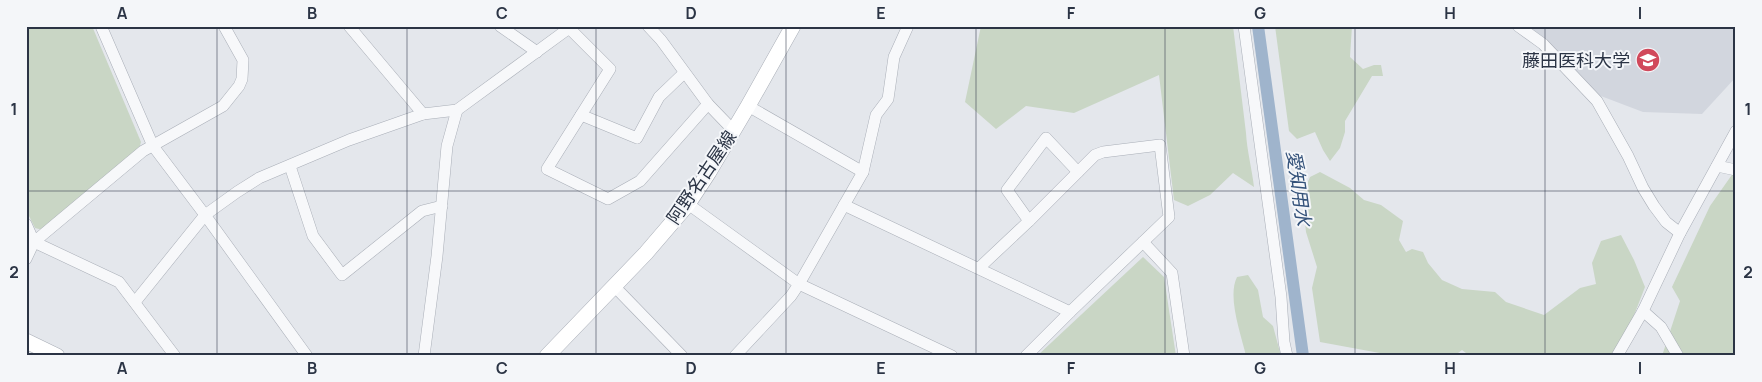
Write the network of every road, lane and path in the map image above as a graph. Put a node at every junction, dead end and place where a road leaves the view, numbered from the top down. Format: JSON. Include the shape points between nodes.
{"nodes":[{"id":1,"x":101,"y":26,"type":"edge"},
{"id":2,"x":224,"y":26,"type":"edge"},
{"id":3,"x":350,"y":26,"type":"edge"},
{"id":4,"x":500,"y":26,"type":"edge"},
{"id":5,"x":648,"y":26,"type":"edge"},
{"id":6,"x":793,"y":26,"type":"edge"},
{"id":7,"x":908,"y":26,"type":"edge"},
{"id":8,"x":1244,"y":26,"type":"edge"},
{"id":9,"x":1518,"y":26,"type":"edge"},
{"id":10,"x":571,"y":28,"type":"edge"},
{"id":11,"x":538,"y":52,"type":"junction"},
{"id":12,"x":684,"y":73,"type":"junction"},
{"id":13,"x":708,"y":104,"type":"junction"},
{"id":14,"x":748,"y":106,"type":"junction"},
{"id":15,"x":457,"y":110,"type":"junction"},
{"id":16,"x":423,"y":114,"type":"junction"},
{"id":17,"x":581,"y":114,"type":"junction"},
{"id":18,"x":733,"y":130,"type":"junction"},
{"id":19,"x":1736,"y":131,"type":"edge"},
{"id":20,"x":153,"y":146,"type":"junction"},
{"id":21,"x":290,"y":166,"type":"junction"},
{"id":22,"x":1717,"y":166,"type":"junction"},
{"id":23,"x":1736,"y":170,"type":"edge"},
{"id":24,"x":863,"y":172,"type":"junction"},
{"id":25,"x":1078,"y":172,"type":"junction"},
{"id":26,"x":688,"y":204,"type":"junction"},
{"id":27,"x":844,"y":205,"type":"junction"},
{"id":28,"x":442,"y":206,"type":"junction"},
{"id":29,"x":205,"y":215,"type":"junction"},
{"id":30,"x":1029,"y":221,"type":"junction"},
{"id":31,"x":26,"y":224,"type":"edge"},
{"id":32,"x":1680,"y":233,"type":"junction"},
{"id":33,"x":34,"y":242,"type":"junction"},
{"id":34,"x":1143,"y":242,"type":"junction"},
{"id":35,"x":26,"y":259,"type":"edge"},
{"id":36,"x":979,"y":268,"type":"junction"},
{"id":37,"x":799,"y":284,"type":"junction"},
{"id":38,"x":614,"y":286,"type":"junction"},
{"id":39,"x":135,"y":302,"type":"junction"},
{"id":40,"x":1643,"y":311,"type":"junction"},
{"id":41,"x":1070,"y":312,"type":"junction"},
{"id":42,"x":26,"y":341,"type":"edge"},
{"id":43,"x":57,"y":356,"type":"edge"},
{"id":44,"x":175,"y":356,"type":"edge"},
{"id":45,"x":307,"y":356,"type":"edge"},
{"id":46,"x":424,"y":356,"type":"edge"},
{"id":47,"x":547,"y":356,"type":"edge"},
{"id":48,"x":682,"y":356,"type":"edge"},
{"id":49,"x":735,"y":356,"type":"edge"},
{"id":50,"x":952,"y":356,"type":"edge"},
{"id":51,"x":1026,"y":356,"type":"edge"},
{"id":52,"x":1184,"y":356,"type":"edge"},
{"id":53,"x":1287,"y":356,"type":"edge"},
{"id":54,"x":1617,"y":356,"type":"edge"},
{"id":55,"x":1678,"y":356,"type":"edge"}],
"edges":[{"from":1,"to":20,"type":"street"},
{"from":2,"to":20,"type":"street","via":[[243,60],[239,86],[224,106]]},
{"from":3,"to":16,"type":"street"},
{"from":4,"to":11,"type":"street"},
{"from":5,"to":12,"type":"street"},
{"from":6,"to":14,"type":"main road","name":"阿野名古屋線"},
{"from":7,"to":24,"type":"street","via":[[894,57],[888,99],[876,115]]},
{"from":8,"to":53,"type":"street"},
{"from":9,"to":32,"type":"street","via":[[1543,44],[1597,101],[1654,206]]},
{"from":10,"to":11,"type":"street"},
{"from":10,"to":17,"type":"street","via":[[610,68]]},
{"from":11,"to":15,"type":"street"},
{"from":12,"to":13,"type":"street"},
{"from":12,"to":17,"type":"street","via":[[659,97],[637,138]]},
{"from":13,"to":17,"type":"street","via":[[640,181],[608,199],[546,169]]},
{"from":13,"to":18,"type":"street"},
{"from":14,"to":18,"type":"main road","name":"阿野名古屋線"},
{"from":14,"to":24,"type":"street"},
{"from":15,"to":16,"type":"street"},
{"from":15,"to":28,"type":"street","via":[[447,146]]},
{"from":16,"to":21,"type":"street","via":[[349,140]]},
{"from":18,"to":26,"type":"main road","name":"阿野名古屋線"},
{"from":19,"to":22,"type":"street"},
{"from":20,"to":29,"type":"street"},
{"from":20,"to":33,"type":"street"},
{"from":21,"to":28,"type":"street","via":[[312,236],[342,275],[422,211]]},
{"from":21,"to":29,"type":"street","via":[[259,178]]},
{"from":22,"to":23,"type":"street"},
{"from":22,"to":32,"type":"street"},
{"from":24,"to":27,"type":"street"},
{"from":25,"to":30,"type":"street"},
{"from":25,"to":30,"type":"street","via":[[1046,138],[1007,190]]},
{"from":25,"to":34,"type":"street","via":[[1095,155],[1103,152],[1160,145],[1169,217]]},
{"from":26,"to":37,"type":"street"},
{"from":26,"to":38,"type":"main road","name":"阿野名古屋線"},
{"from":27,"to":36,"type":"street"},
{"from":27,"to":37,"type":"street"},
{"from":28,"to":46,"type":"street"},
{"from":29,"to":39,"type":"street"},
{"from":29,"to":45,"type":"street"},
{"from":30,"to":36,"type":"street"},
{"from":31,"to":33,"type":"street"},
{"from":32,"to":40,"type":"street"},
{"from":33,"to":35,"type":"street"},
{"from":33,"to":39,"type":"street","via":[[119,282]]},
{"from":34,"to":41,"type":"street"},
{"from":34,"to":52,"type":"street","via":[[1172,273]]},
{"from":36,"to":41,"type":"street"},
{"from":37,"to":49,"type":"street"},
{"from":37,"to":50,"type":"street"},
{"from":38,"to":47,"type":"main road","name":"阿野名古屋線"},
{"from":38,"to":48,"type":"street"},
{"from":39,"to":44,"type":"street"},
{"from":40,"to":54,"type":"street"},
{"from":40,"to":55,"type":"street","via":[[1661,327]]},
{"from":41,"to":51,"type":"street"},
{"from":42,"to":43,"type":"main road"}]}
